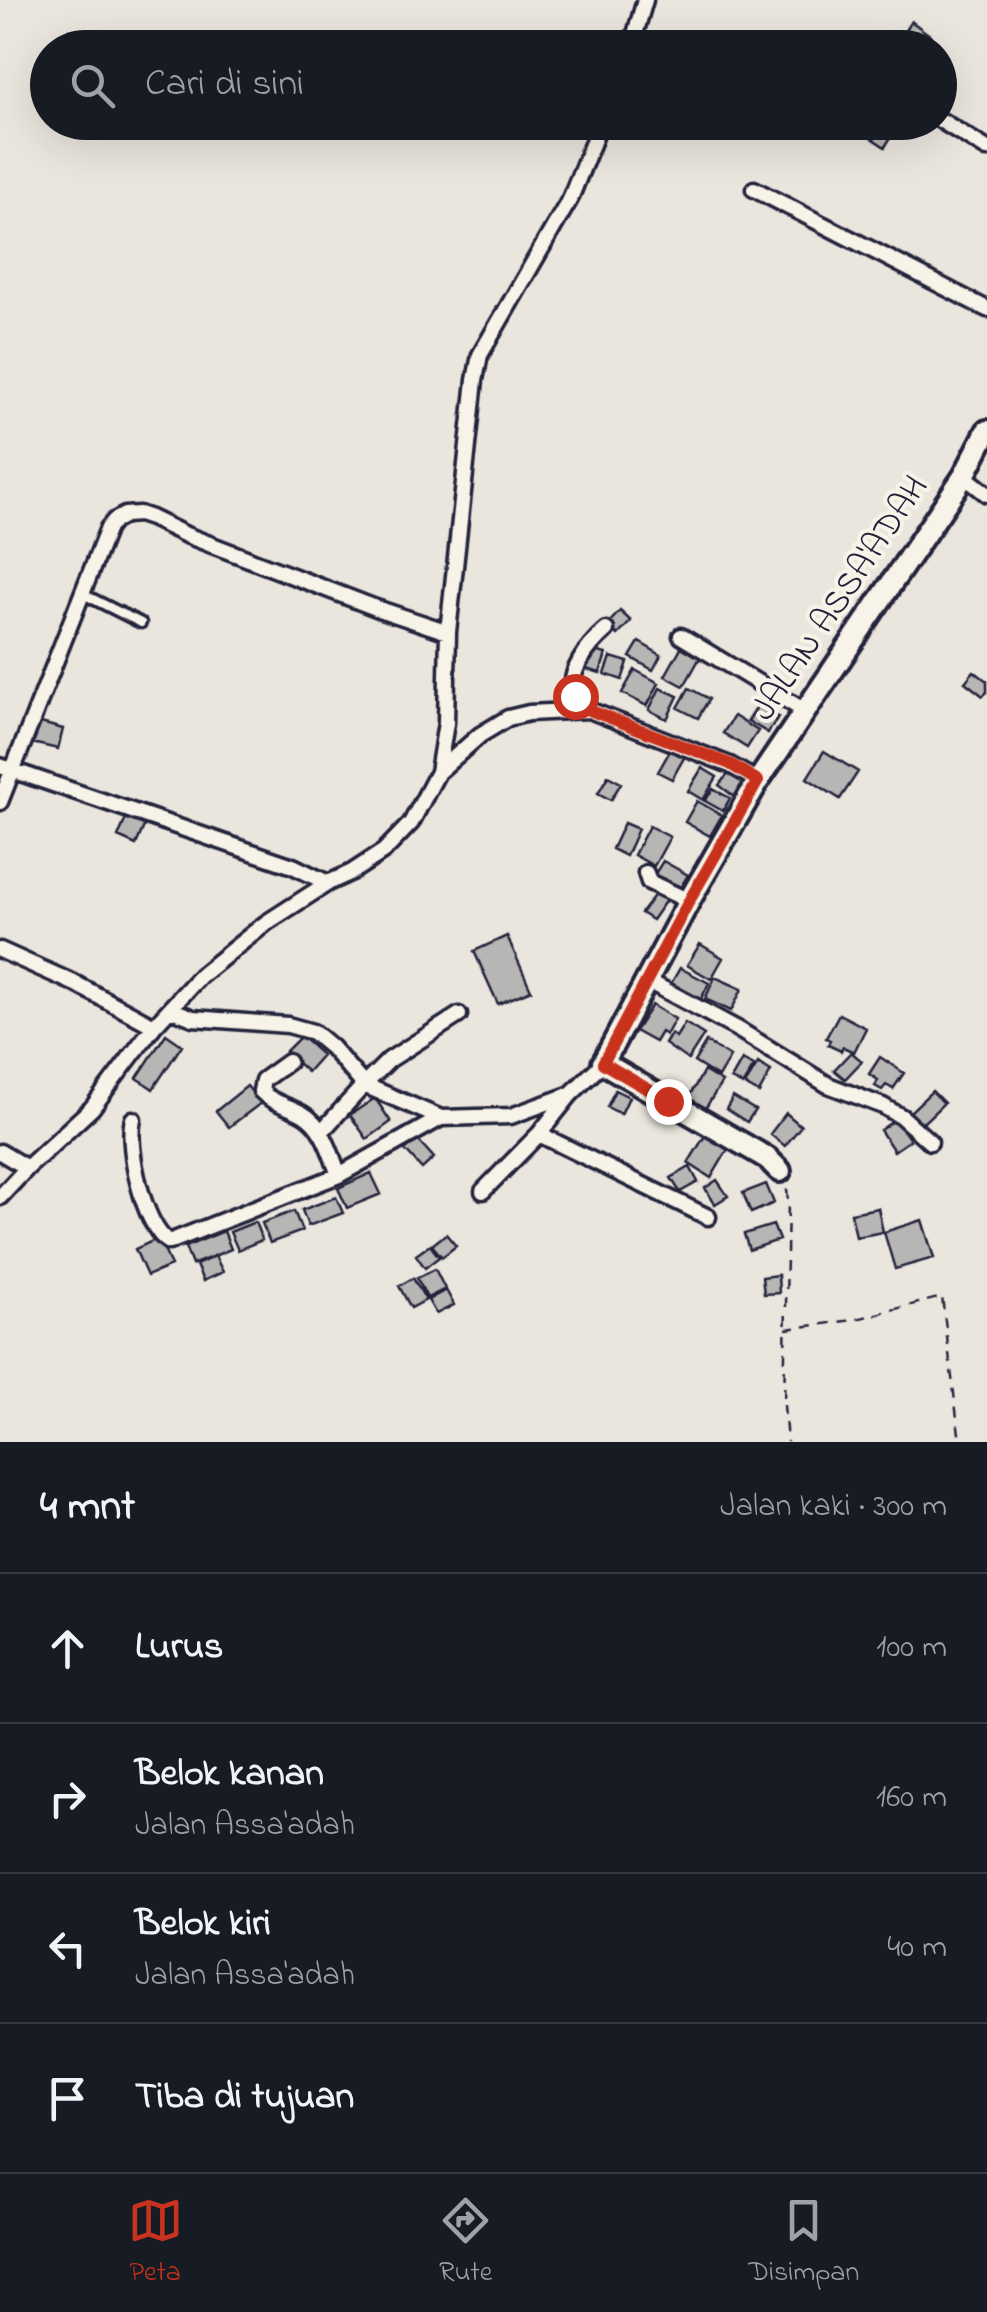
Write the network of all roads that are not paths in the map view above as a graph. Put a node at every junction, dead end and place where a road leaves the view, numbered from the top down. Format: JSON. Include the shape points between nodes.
{"nodes":[{"id":1,"x":645,"y":0,"type":"edge"},
{"id":2,"x":636,"y":30,"type":"edge"},
{"id":3,"x":957,"y":130,"type":"edge"},
{"id":4,"x":593,"y":140,"type":"edge"},
{"id":5,"x":987,"y":149,"type":"edge"},
{"id":6,"x":754,"y":188,"type":"dead end"},
{"id":7,"x":987,"y":308,"type":"edge"},
{"id":8,"x":987,"y":431,"type":"edge"},
{"id":9,"x":964,"y":476,"type":"junction"},
{"id":10,"x":987,"y":494,"type":"edge"},
{"id":11,"x":83,"y":594,"type":"junction"},
{"id":12,"x":141,"y":623,"type":"dead end"},
{"id":13,"x":606,"y":630,"type":"dead end"},
{"id":14,"x":448,"y":632,"type":"junction"},
{"id":15,"x":681,"y":636,"type":"dead end"},
{"id":16,"x":589,"y":710,"type":"junction"},
{"id":17,"x":804,"y":710,"type":"junction"},
{"id":18,"x":6,"y":768,"type":"edge"},
{"id":19,"x":438,"y":772,"type":"junction"},
{"id":20,"x":758,"y":781,"type":"junction"},
{"id":21,"x":0,"y":802,"type":"edge"},
{"id":22,"x":646,"y":872,"type":"dead end"},
{"id":23,"x":328,"y":882,"type":"junction"},
{"id":24,"x":689,"y":901,"type":"junction"},
{"id":25,"x":0,"y":950,"type":"edge"},
{"id":26,"x":648,"y":981,"type":"junction"},
{"id":27,"x":170,"y":1010,"type":"junction"},
{"id":28,"x":458,"y":1015,"type":"dead end"},
{"id":29,"x":154,"y":1026,"type":"junction"},
{"id":30,"x":288,"y":1062,"type":"dead end"},
{"id":31,"x":603,"y":1063,"type":"junction"},
{"id":32,"x":364,"y":1085,"type":"junction"},
{"id":33,"x":571,"y":1094,"type":"junction"},
{"id":34,"x":441,"y":1118,"type":"junction"},
{"id":35,"x":132,"y":1119,"type":"dead end"},
{"id":36,"x":321,"y":1132,"type":"junction"},
{"id":37,"x":539,"y":1134,"type":"junction"},
{"id":38,"x":930,"y":1142,"type":"dead end"},
{"id":39,"x":0,"y":1152,"type":"edge"},
{"id":40,"x":27,"y":1168,"type":"junction"},
{"id":41,"x":780,"y":1170,"type":"road end"},
{"id":42,"x":339,"y":1175,"type":"junction"},
{"id":43,"x":483,"y":1191,"type":"dead end"},
{"id":44,"x":0,"y":1197,"type":"edge"},
{"id":45,"x":708,"y":1217,"type":"dead end"}],
"edges":[{"from":1,"to":2,"type":"street"},
{"from":3,"to":5,"type":"street"},
{"from":4,"to":14,"type":"street","via":[[570,199],[480,355]]},
{"from":6,"to":7,"type":"street"},
{"from":8,"to":9,"type":"street","name":"JALAN ASSA'ADAH"},
{"from":9,"to":10,"type":"street"},
{"from":9,"to":17,"type":"street","name":"JALAN ASSA'ADAH"},
{"from":11,"to":12,"type":"lane"},
{"from":11,"to":14,"type":"street","via":[[108,528],[139,514]]},
{"from":11,"to":18,"type":"street"},
{"from":13,"to":16,"type":"street","via":[[591,643],[573,682],[575,696]]},
{"from":14,"to":19,"type":"street"},
{"from":15,"to":17,"type":"street"},
{"from":16,"to":19,"type":"street","via":[[508,718]]},
{"from":16,"to":20,"type":"street"},
{"from":17,"to":20,"type":"street","name":"JALAN ASSA'ADAH"},
{"from":18,"to":21,"type":"street"},
{"from":18,"to":23,"type":"street"},
{"from":19,"to":23,"type":"street","via":[[411,823],[384,851]]},
{"from":20,"to":24,"type":"street","name":"JALAN ASSA'ADAH"},
{"from":22,"to":24,"type":"street","via":[[649,882]]},
{"from":23,"to":27,"type":"street","via":[[200,976]]},
{"from":24,"to":26,"type":"street","name":"JALAN ASSA'ADAH"},
{"from":25,"to":29,"type":"street"},
{"from":26,"to":31,"type":"street","name":"JALAN ASSA'ADAH"},
{"from":26,"to":38,"type":"street","via":[[828,1085],[883,1106]]},
{"from":27,"to":29,"type":"street"},
{"from":27,"to":32,"type":"street","via":[[313,1032]]},
{"from":28,"to":32,"type":"street","via":[[389,1060]]},
{"from":29,"to":40,"type":"street","via":[[92,1108]]},
{"from":30,"to":36,"type":"street","via":[[263,1080],[261,1091],[306,1115]]},
{"from":31,"to":33,"type":"street"},
{"from":31,"to":41,"type":"street"},
{"from":32,"to":34,"type":"street"},
{"from":32,"to":36,"type":"street"},
{"from":33,"to":34,"type":"street","via":[[511,1116]]},
{"from":33,"to":37,"type":"street"},
{"from":34,"to":42,"type":"street"},
{"from":35,"to":42,"type":"street","via":[[130,1141],[144,1201],[169,1242]]},
{"from":36,"to":42,"type":"street"},
{"from":37,"to":43,"type":"street"},
{"from":37,"to":45,"type":"street"},
{"from":39,"to":40,"type":"street"},
{"from":40,"to":44,"type":"street"}]}
